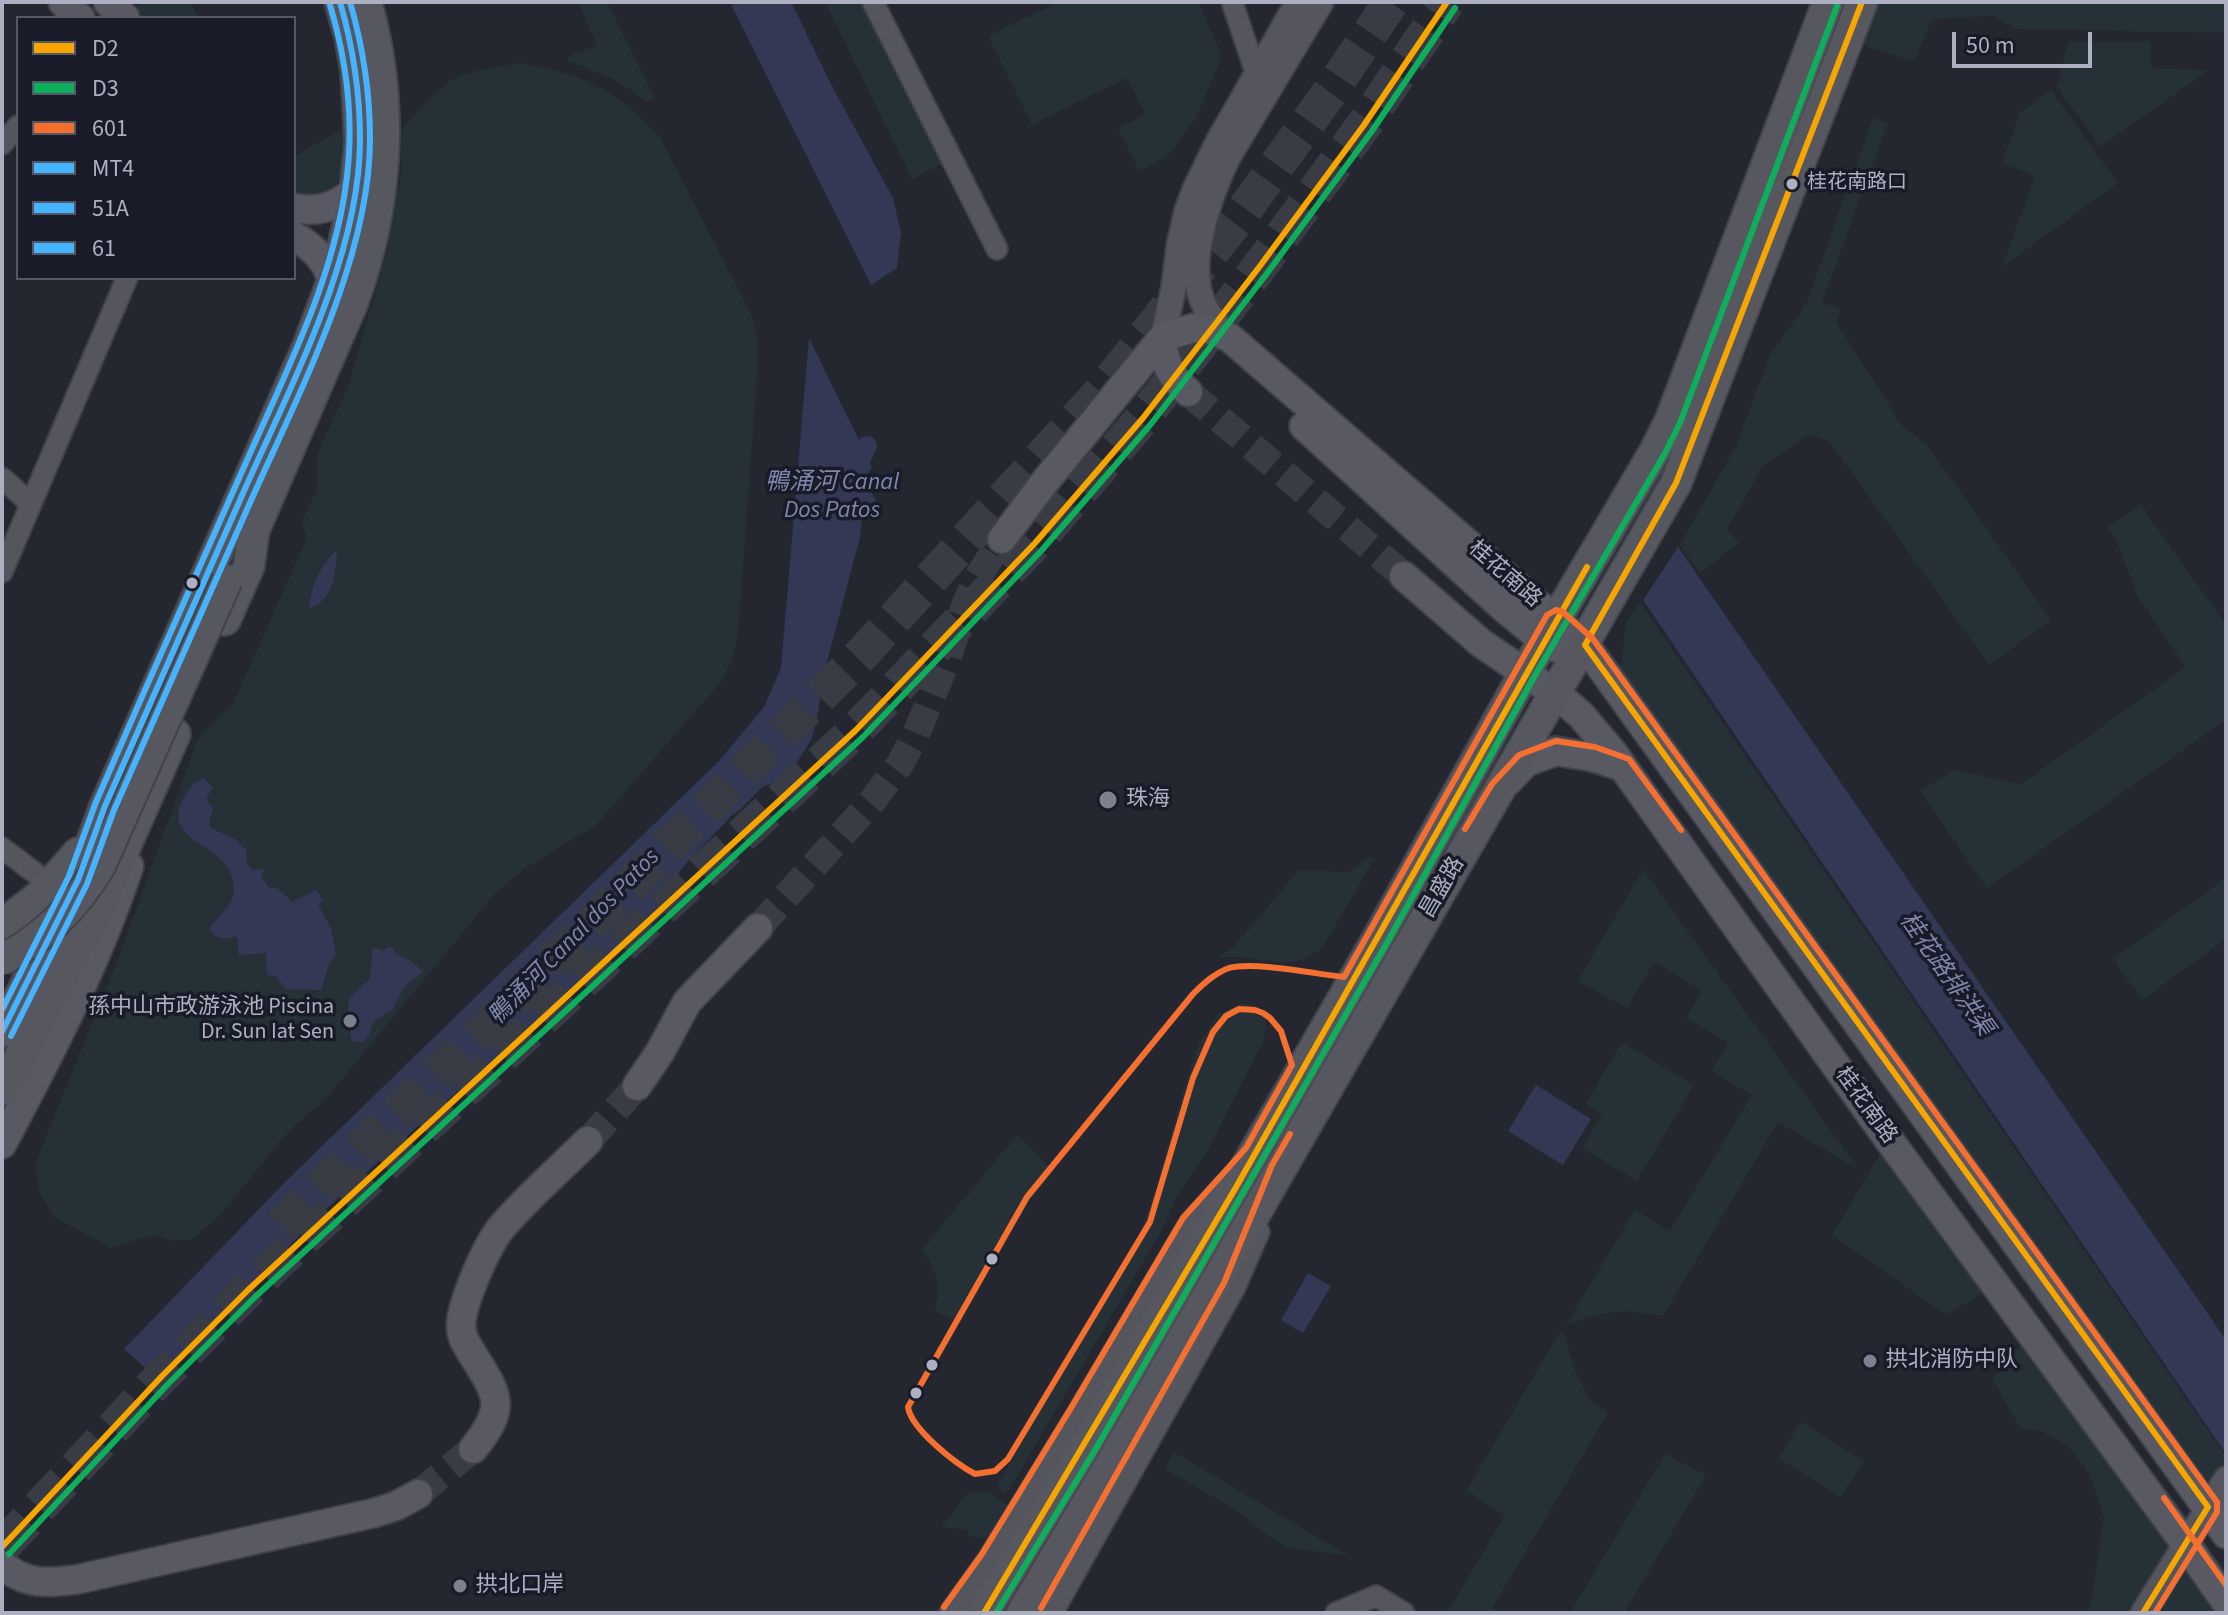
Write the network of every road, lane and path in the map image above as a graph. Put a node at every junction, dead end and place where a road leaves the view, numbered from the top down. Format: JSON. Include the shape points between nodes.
{"nodes":[{"id":1,"x":63,"y":2,"type":"edge"},
{"id":2,"x":108,"y":2,"type":"edge"},
{"id":3,"x":340,"y":2,"type":"edge"},
{"id":4,"x":366,"y":2,"type":"edge"},
{"id":5,"x":873,"y":2,"type":"edge"},
{"id":6,"x":1232,"y":2,"type":"edge"},
{"id":7,"x":1298,"y":2,"type":"edge"},
{"id":8,"x":1321,"y":2,"type":"edge"},
{"id":9,"x":1828,"y":2,"type":"edge"},
{"id":10,"x":1862,"y":2,"type":"edge"},
{"id":11,"x":78,"y":16,"type":"edge"},
{"id":12,"x":123,"y":16,"type":"edge"},
{"id":13,"x":1256,"y":73,"type":"junction"},
{"id":14,"x":1263,"y":97,"type":"junction"},
{"id":15,"x":16,"y":128,"type":"edge"},
{"id":16,"x":2,"y":144,"type":"edge"},
{"id":17,"x":356,"y":189,"type":"junction"},
{"id":18,"x":296,"y":208,"type":"edge"},
{"id":19,"x":296,"y":237,"type":"edge"},
{"id":20,"x":997,"y":249,"type":"dead end"},
{"id":21,"x":296,"y":252,"type":"edge"},
{"id":22,"x":329,"y":274,"type":"junction"},
{"id":23,"x":126,"y":280,"type":"edge"},
{"id":24,"x":1163,"y":337,"type":"junction"},
{"id":25,"x":1230,"y":338,"type":"junction"},
{"id":26,"x":1128,"y":379,"type":"junction"},
{"id":27,"x":2,"y":478,"type":"edge"},
{"id":28,"x":31,"y":504,"type":"junction"},
{"id":29,"x":254,"y":530,"type":"junction"},
{"id":30,"x":1002,"y":539,"type":"tunnel mouth"},
{"id":31,"x":2,"y":572,"type":"edge"},
{"id":32,"x":1404,"y":576,"type":"tunnel mouth"},
{"id":33,"x":1550,"y":630,"type":"junction"},
{"id":34,"x":1585,"y":645,"type":"junction"},
{"id":35,"x":1524,"y":674,"type":"junction"},
{"id":36,"x":1556,"y":694,"type":"junction"},
{"id":37,"x":171,"y":744,"type":"junction"},
{"id":38,"x":1623,"y":767,"type":"junction"},
{"id":39,"x":1500,"y":790,"type":"junction"},
{"id":40,"x":105,"y":806,"type":"junction"},
{"id":41,"x":2,"y":848,"type":"edge"},
{"id":42,"x":51,"y":885,"type":"junction"},
{"id":43,"x":2,"y":925,"type":"edge"},
{"id":44,"x":758,"y":928,"type":"tunnel mouth"},
{"id":45,"x":2,"y":960,"type":"edge"},
{"id":46,"x":2,"y":1032,"type":"edge"},
{"id":47,"x":637,"y":1086,"type":"tunnel mouth"},
{"id":48,"x":2,"y":1090,"type":"edge"},
{"id":49,"x":588,"y":1141,"type":"tunnel mouth"},
{"id":50,"x":2,"y":1144,"type":"edge"},
{"id":51,"x":1254,"y":1154,"type":"junction"},
{"id":52,"x":1281,"y":1169,"type":"junction"},
{"id":53,"x":473,"y":1449,"type":"tunnel mouth"},
{"id":54,"x":2226,"y":1479,"type":"edge"},
{"id":55,"x":418,"y":1494,"type":"tunnel mouth"},
{"id":56,"x":2208,"y":1507,"type":"junction"},
{"id":57,"x":2226,"y":1534,"type":"edge"},
{"id":58,"x":2185,"y":1543,"type":"junction"},
{"id":59,"x":2,"y":1565,"type":"edge"},
{"id":60,"x":2226,"y":1602,"type":"edge"},
{"id":61,"x":952,"y":1613,"type":"edge"},
{"id":62,"x":984,"y":1613,"type":"edge"},
{"id":63,"x":1022,"y":1613,"type":"edge"},
{"id":64,"x":1050,"y":1613,"type":"edge"},
{"id":65,"x":1336,"y":1613,"type":"edge"},
{"id":66,"x":1404,"y":1613,"type":"edge"},
{"id":67,"x":2143,"y":1613,"type":"edge"}],
"edges":[{"from":1,"to":11,"type":"main road"},
{"from":2,"to":12,"type":"main road"},
{"from":3,"to":17,"type":"main road","via":[[358,89]]},
{"from":4,"to":29,"type":"main road","via":[[378,50],[384,114],[374,233],[347,317]]},
{"from":5,"to":20,"type":"street"},
{"from":6,"to":13,"type":"street"},
{"from":7,"to":13,"type":"street"},
{"from":8,"to":14,"type":"street","name":"桂花南路"},
{"from":9,"to":33,"type":"main road","name":"昌盛路","via":[[1671,419]]},
{"from":10,"to":34,"type":"main road","name":"昌盛路","via":[[1676,483]]},
{"from":13,"to":14,"type":"street"},
{"from":13,"to":24,"type":"street","via":[[1187,210]]},
{"from":14,"to":25,"type":"street","name":"桂花南路","via":[[1216,183],[1198,261],[1202,300]]},
{"from":15,"to":16,"type":"street"},
{"from":17,"to":18,"type":"main road","via":[[327,207]]},
{"from":17,"to":22,"type":"main road","via":[[349,228]]},
{"from":19,"to":22,"type":"main road","via":[[310,246]]},
{"from":21,"to":22,"type":"street"},
{"from":22,"to":40,"type":"main road","via":[[308,346]]},
{"from":23,"to":28,"type":"street"},
{"from":24,"to":25,"type":"main road","via":[[1193,328]]},
{"from":24,"to":26,"type":"main road"},
{"from":24,"to":26,"type":"main road","via":[[1171,374],[1186,391],[1159,373]]},
{"from":24,"to":33,"type":"main road","via":[[1201,340],[1225,356],[1504,608]]},
{"from":25,"to":33,"type":"main road","name":"桂花南路"},
{"from":26,"to":30,"type":"main road"},
{"from":27,"to":28,"type":"street"},
{"from":28,"to":31,"type":"street"},
{"from":29,"to":37,"type":"main road","via":[[249,566]]},
{"from":29,"to":45,"type":"main road","bridge":true,"via":[[236,558],[95,874],[54,924]]},
{"from":32,"to":35,"type":"main road","name":"桂花南路"},
{"from":33,"to":34,"type":"main road","name":"桂花南路"},
{"from":33,"to":35,"type":"main road","name":"昌盛路"},
{"from":34,"to":36,"type":"main road","name":"昌盛路"},
{"from":34,"to":56,"type":"main road","name":"桂花南路"},
{"from":35,"to":36,"type":"main road","name":"桂花南路"},
{"from":35,"to":51,"type":"main road","name":"昌盛路"},
{"from":36,"to":38,"type":"main road","name":"桂花南路","via":[[1581,715]]},
{"from":36,"to":39,"type":"main road","name":"昌盛路"},
{"from":37,"to":48,"type":"main road","via":[[94,917]]},
{"from":37,"to":50,"type":"main road","via":[[116,905],[57,1040]]},
{"from":38,"to":39,"type":"main road","via":[[1556,751],[1526,762]]},
{"from":38,"to":58,"type":"main road","name":"桂花南路"},
{"from":39,"to":52,"type":"main road","name":"昌盛路"},
{"from":40,"to":42,"type":"main road","via":[[78,853]]},
{"from":40,"to":46,"type":"main road","via":[[78,880]]},
{"from":41,"to":42,"type":"street"},
{"from":42,"to":43,"type":"main road"},
{"from":44,"to":47,"type":"main road","via":[[687,1002]]},
{"from":49,"to":53,"type":"main road","via":[[499,1230],[464,1304],[461,1335],[492,1386],[497,1405]]},
{"from":51,"to":61,"type":"street","via":[[1192,1223],[1023,1507]]},
{"from":51,"to":62,"type":"main road","name":"昌盛路"},
{"from":52,"to":63,"type":"main road","name":"昌盛路"},
{"from":52,"to":64,"type":"street","via":[[1233,1287]]},
{"from":54,"to":56,"type":"street"},
{"from":55,"to":59,"type":"main road","via":[[374,1513],[79,1579],[29,1581]]},
{"from":56,"to":57,"type":"main road","name":"桂花南路"},
{"from":56,"to":58,"type":"street"},
{"from":58,"to":60,"type":"main road","name":"桂花南路"},
{"from":58,"to":67,"type":"street"},
{"from":65,"to":66,"type":"street","via":[[1376,1596]]}]}
